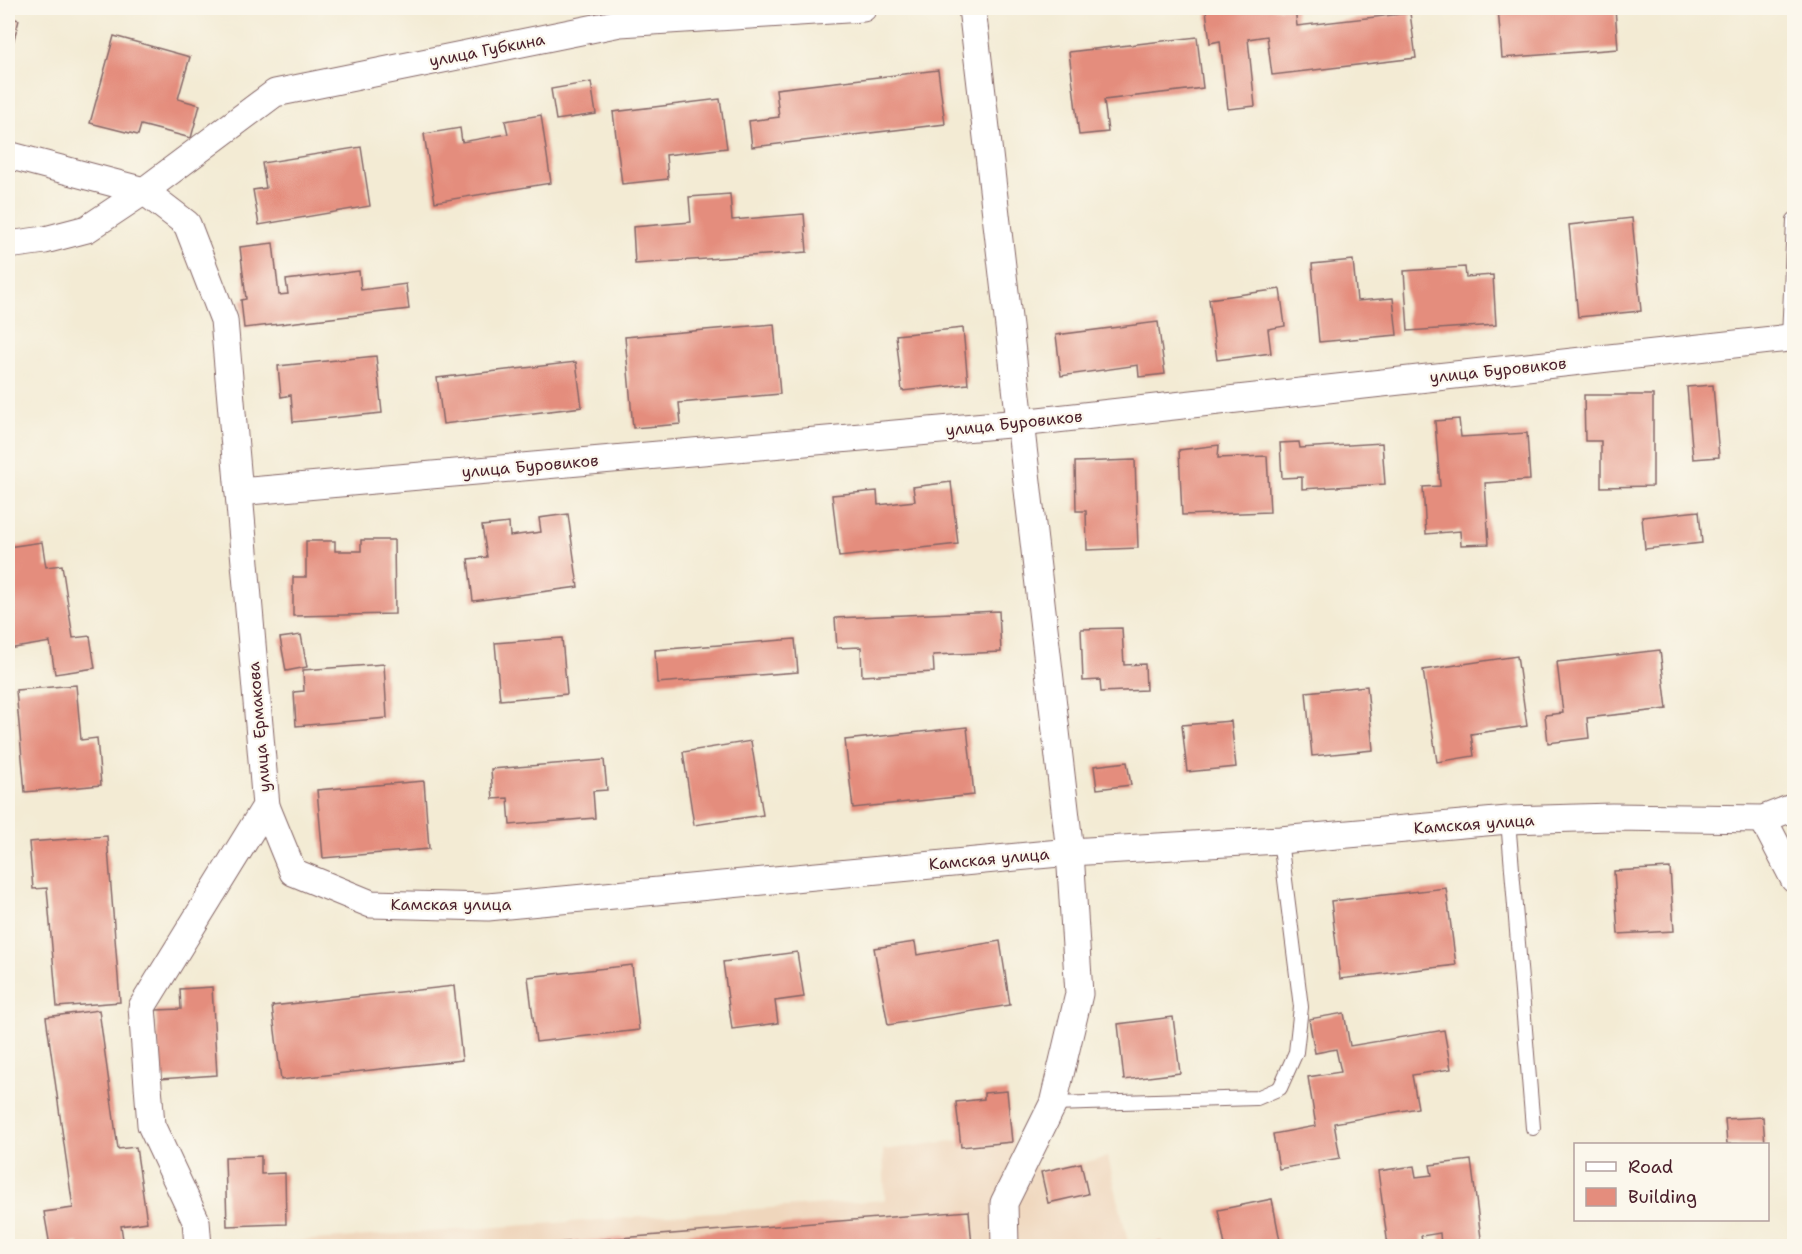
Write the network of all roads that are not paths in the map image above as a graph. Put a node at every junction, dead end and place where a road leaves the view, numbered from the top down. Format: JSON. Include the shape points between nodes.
{"nodes":[{"id":1,"x":591,"y":8,"type":"edge"},
{"id":2,"x":863,"y":8,"type":"edge"},
{"id":3,"x":972,"y":8,"type":"edge"},
{"id":4,"x":620,"y":23,"type":"junction"},
{"id":5,"x":8,"y":155,"type":"edge"},
{"id":6,"x":144,"y":191,"type":"junction"},
{"id":7,"x":1794,"y":220,"type":"edge"},
{"id":8,"x":8,"y":245,"type":"edge"},
{"id":9,"x":1789,"y":338,"type":"joint"},
{"id":10,"x":1020,"y":423,"type":"junction"},
{"id":11,"x":239,"y":492,"type":"junction"},
{"id":12,"x":266,"y":806,"type":"junction"},
{"id":13,"x":1794,"y":807,"type":"edge"},
{"id":14,"x":1763,"y":819,"type":"junction"},
{"id":15,"x":1508,"y":820,"type":"junction"},
{"id":16,"x":1280,"y":840,"type":"junction"},
{"id":17,"x":1070,"y":852,"type":"junction"},
{"id":18,"x":1794,"y":879,"type":"edge"},
{"id":19,"x":1053,"y":1104,"type":"junction"},
{"id":20,"x":1533,"y":1128,"type":"dead end"},
{"id":21,"x":198,"y":1246,"type":"edge"},
{"id":22,"x":1005,"y":1246,"type":"edge"}],
"edges":[{"from":1,"to":4,"type":"street"},
{"from":2,"to":4,"type":"street","name":"улица Губкина"},
{"from":3,"to":10,"type":"street"},
{"from":4,"to":6,"type":"street","name":"улица Губкина","via":[[275,93]]},
{"from":5,"to":6,"type":"street","name":"улица Ермакова"},
{"from":6,"to":8,"type":"street","via":[[87,229]]},
{"from":6,"to":11,"type":"street","name":"улица Ермакова","via":[[187,224],[224,320]]},
{"from":7,"to":9,"type":"lane"},
{"from":9,"to":10,"type":"street","name":"улица Буровиков"},
{"from":10,"to":11,"type":"street","name":"улица Буровиков"},
{"from":10,"to":17,"type":"street"},
{"from":11,"to":12,"type":"street","name":"улица Ермакова"},
{"from":12,"to":17,"type":"street","name":"Камская улица","via":[[293,872],[371,904],[488,907]]},
{"from":12,"to":21,"type":"street","name":"улица Ермакова","via":[[142,1007],[151,1125],[196,1221]]},
{"from":13,"to":14,"type":"street"},
{"from":14,"to":15,"type":"street","name":"Камская улица"},
{"from":14,"to":18,"type":"street"},
{"from":15,"to":16,"type":"street","name":"Камская улица"},
{"from":15,"to":20,"type":"lane"},
{"from":16,"to":17,"type":"street","name":"Камская улица"},
{"from":16,"to":19,"type":"lane","via":[[1301,1007],[1296,1052],[1280,1088],[1257,1098]]},
{"from":17,"to":19,"type":"street","via":[[1079,994]]},
{"from":19,"to":22,"type":"street","via":[[1004,1203]]}]}
